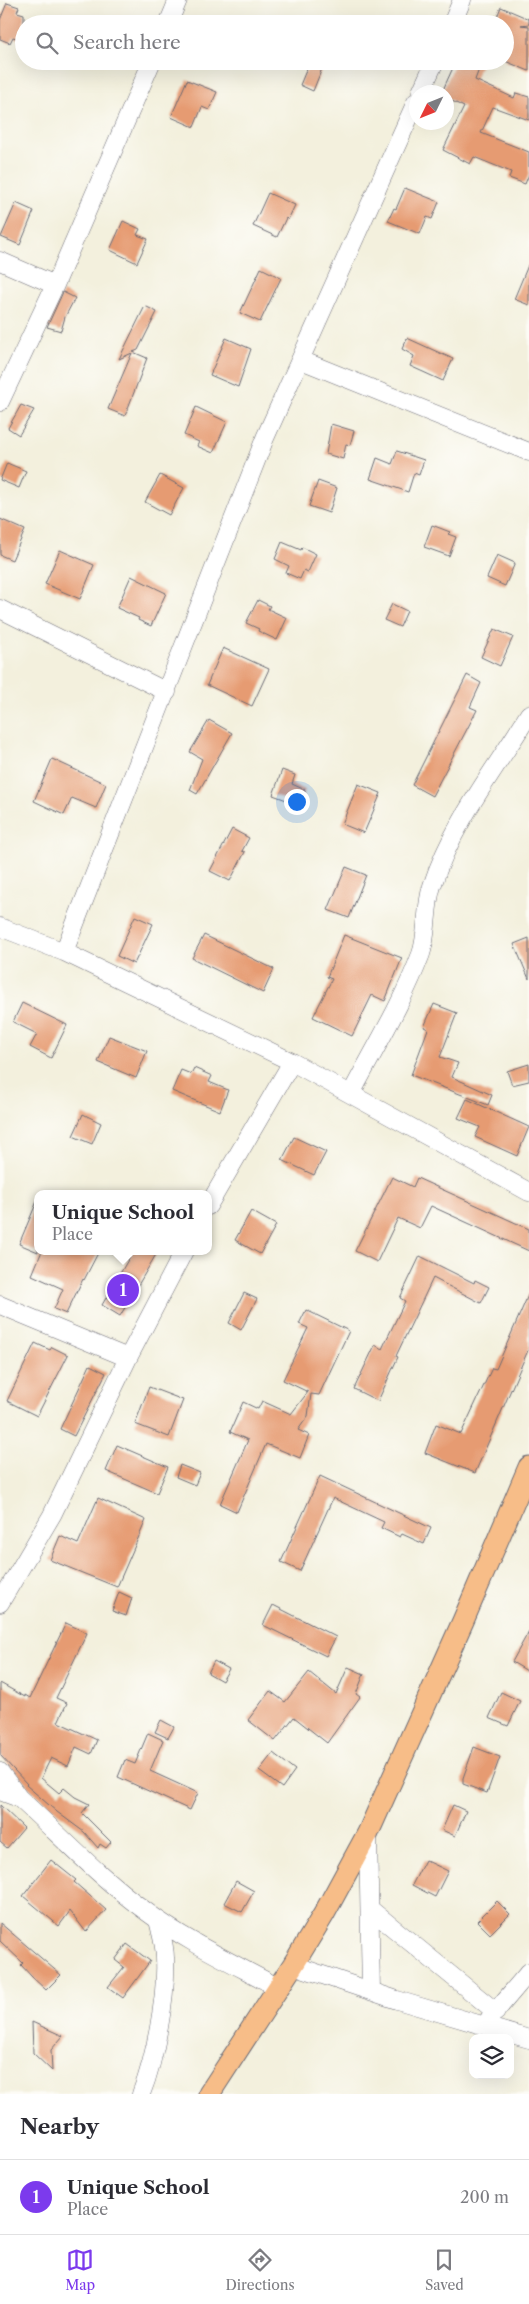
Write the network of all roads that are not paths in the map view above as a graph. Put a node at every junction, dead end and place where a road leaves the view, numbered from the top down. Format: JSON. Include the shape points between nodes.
{"nodes":[{"id":1,"x":178,"y":0,"type":"edge"},
{"id":2,"x":462,"y":0,"type":"edge"},
{"id":3,"x":172,"y":15,"type":"edge"},
{"id":4,"x":456,"y":15,"type":"edge"},
{"id":5,"x":148,"y":70,"type":"edge"},
{"id":6,"x":431,"y":70,"type":"edge"},
{"id":7,"x":424,"y":85,"type":"edge"},
{"id":8,"x":409,"y":118,"type":"edge"},
{"id":9,"x":0,"y":261,"type":"edge"},
{"id":10,"x":55,"y":285,"type":"junction"},
{"id":11,"x":301,"y":360,"type":"junction"},
{"id":12,"x":0,"y":402,"type":"edge"},
{"id":13,"x":529,"y":452,"type":"edge"},
{"id":14,"x":0,"y":609,"type":"edge"},
{"id":15,"x":167,"y":692,"type":"junction"},
{"id":16,"x":529,"y":714,"type":"edge"},
{"id":17,"x":0,"y":927,"type":"edge"},
{"id":18,"x":64,"y":952,"type":"junction"},
{"id":19,"x":292,"y":1062,"type":"junction"},
{"id":20,"x":351,"y":1094,"type":"junction"},
{"id":21,"x":529,"y":1192,"type":"edge"},
{"id":22,"x":212,"y":1199,"type":"edge"},
{"id":23,"x":182,"y":1255,"type":"edge"},
{"id":24,"x":0,"y":1305,"type":"edge"},
{"id":25,"x":128,"y":1358,"type":"junction"},
{"id":26,"x":529,"y":1467,"type":"edge"},
{"id":27,"x":0,"y":1603,"type":"edge"},
{"id":28,"x":0,"y":1772,"type":"edge"},
{"id":29,"x":0,"y":1791,"type":"edge"},
{"id":30,"x":19,"y":1798,"type":"junction"},
{"id":31,"x":368,"y":1833,"type":"junction"},
{"id":32,"x":370,"y":1909,"type":"junction"},
{"id":33,"x":158,"y":1920,"type":"junction"},
{"id":34,"x":293,"y":1965,"type":"junction"},
{"id":35,"x":529,"y":1972,"type":"edge"},
{"id":36,"x":279,"y":1988,"type":"junction"},
{"id":37,"x":371,"y":1992,"type":"junction"},
{"id":38,"x":496,"y":2012,"type":"junction"},
{"id":39,"x":483,"y":2027,"type":"junction"},
{"id":40,"x":529,"y":2039,"type":"edge"},
{"id":41,"x":142,"y":2094,"type":"edge"},
{"id":42,"x":209,"y":2094,"type":"edge"}],
"edges":[{"from":1,"to":3,"type":"street"},
{"from":2,"to":4,"type":"street"},
{"from":5,"to":10,"type":"street"},
{"from":6,"to":7,"type":"street"},
{"from":8,"to":11,"type":"street"},
{"from":9,"to":10,"type":"street"},
{"from":10,"to":12,"type":"street"},
{"from":11,"to":13,"type":"street"},
{"from":11,"to":15,"type":"street","via":[[265,438]]},
{"from":14,"to":15,"type":"street"},
{"from":15,"to":18,"type":"street"},
{"from":16,"to":20,"type":"street","via":[[480,786],[449,847],[432,887],[422,952]]},
{"from":17,"to":18,"type":"street"},
{"from":18,"to":19,"type":"street"},
{"from":19,"to":20,"type":"street"},
{"from":19,"to":22,"type":"street"},
{"from":20,"to":21,"type":"street"},
{"from":23,"to":25,"type":"street"},
{"from":24,"to":25,"type":"street"},
{"from":25,"to":27,"type":"street","via":[[52,1515]]},
{"from":26,"to":31,"type":"main road"},
{"from":28,"to":30,"type":"street"},
{"from":29,"to":30,"type":"street"},
{"from":30,"to":33,"type":"street","via":[[109,1881]]},
{"from":31,"to":32,"type":"street"},
{"from":31,"to":34,"type":"main road"},
{"from":32,"to":37,"type":"street"},
{"from":32,"to":38,"type":"street"},
{"from":33,"to":36,"type":"street"},
{"from":33,"to":41,"type":"street","via":[[165,1956],[165,1987],[150,2072]]},
{"from":34,"to":36,"type":"main road"},
{"from":34,"to":37,"type":"street"},
{"from":35,"to":38,"type":"street"},
{"from":36,"to":42,"type":"main road"},
{"from":37,"to":39,"type":"street"},
{"from":38,"to":39,"type":"street"},
{"from":39,"to":40,"type":"street"}]}
